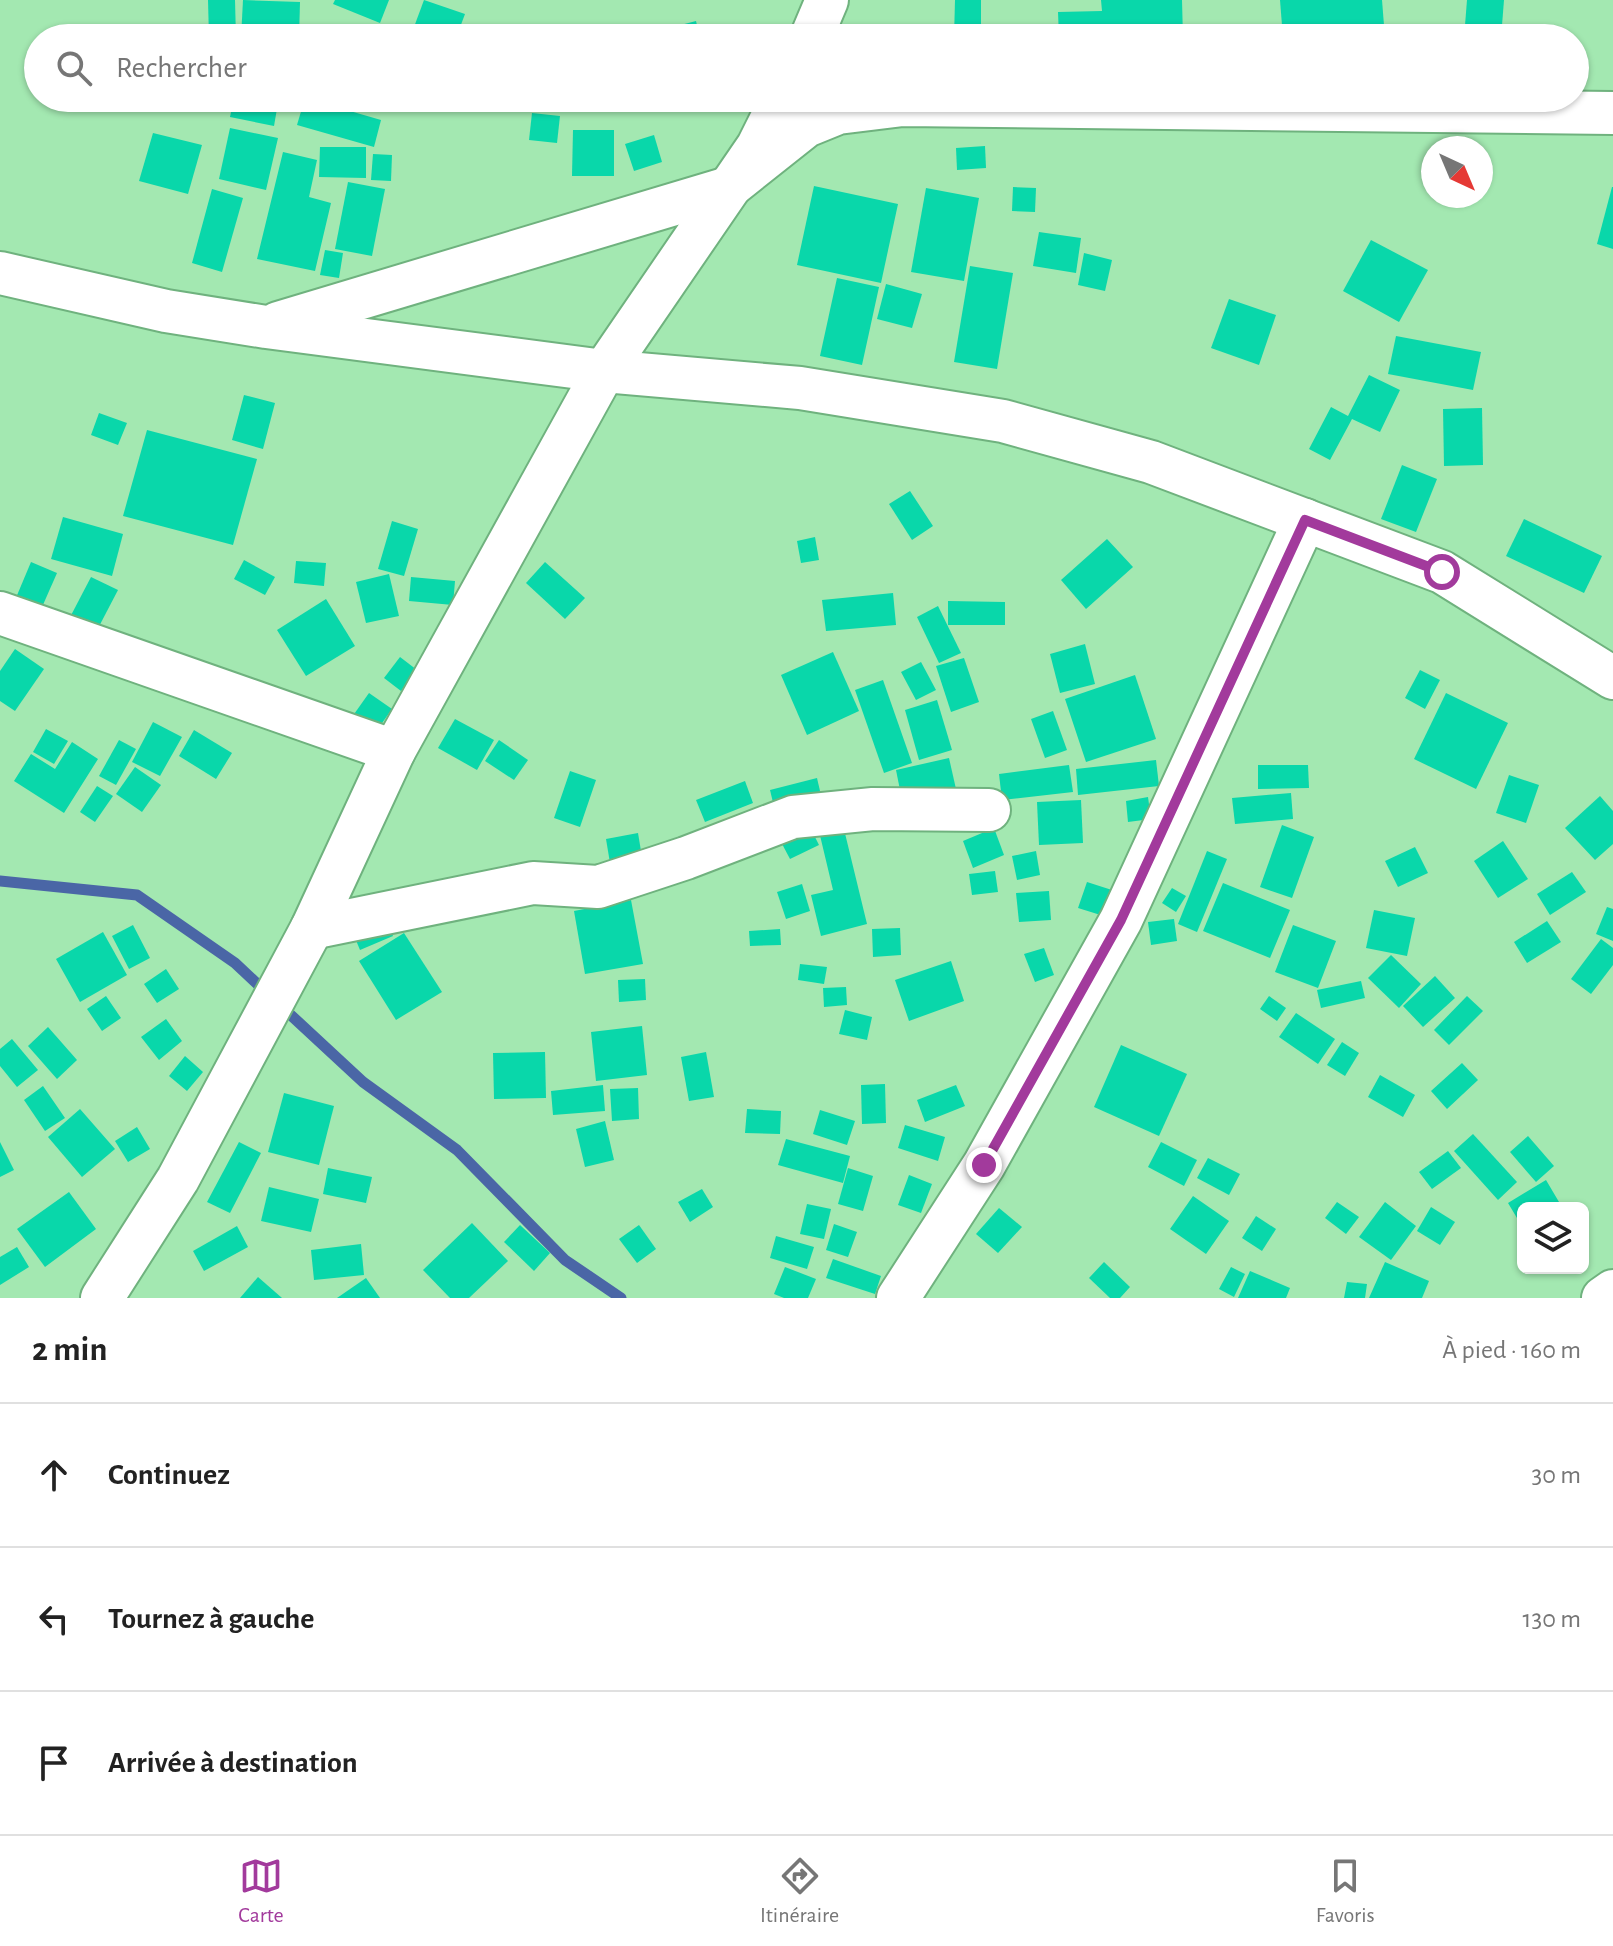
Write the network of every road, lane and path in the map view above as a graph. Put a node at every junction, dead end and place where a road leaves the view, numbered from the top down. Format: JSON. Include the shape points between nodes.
{"nodes":[{"id":1,"x":827,"y":0,"type":"edge"},
{"id":2,"x":817,"y":24,"type":"edge"},
{"id":3,"x":775,"y":112,"type":"edge"},
{"id":4,"x":846,"y":112,"type":"edge"},
{"id":5,"x":1524,"y":112,"type":"edge"},
{"id":6,"x":1613,"y":113,"type":"edge"},
{"id":7,"x":728,"y":188,"type":"junction"},
{"id":8,"x":0,"y":273,"type":"edge"},
{"id":9,"x":266,"y":327,"type":"junction"},
{"id":10,"x":604,"y":371,"type":"junction"},
{"id":11,"x":1305,"y":520,"type":"junction"},
{"id":12,"x":0,"y":613,"type":"edge"},
{"id":13,"x":1613,"y":678,"type":"edge"},
{"id":14,"x":394,"y":751,"type":"junction"},
{"id":15,"x":989,"y":810,"type":"dead end"},
{"id":16,"x":312,"y":928,"type":"junction"},
{"id":17,"x":1613,"y":1291,"type":"edge"},
{"id":18,"x":102,"y":1298,"type":"edge"},
{"id":19,"x":898,"y":1298,"type":"edge"},
{"id":20,"x":1603,"y":1298,"type":"edge"}],
"edges":[{"from":1,"to":2,"type":"street"},
{"from":3,"to":7,"type":"street"},
{"from":4,"to":7,"type":"street","via":[[806,126]]},
{"from":5,"to":6,"type":"street"},
{"from":7,"to":9,"type":"street"},
{"from":7,"to":10,"type":"street"},
{"from":8,"to":9,"type":"street","via":[[166,311]]},
{"from":9,"to":10,"type":"street"},
{"from":10,"to":11,"type":"street","via":[[800,388],[1003,421],[1151,462]]},
{"from":10,"to":14,"type":"street"},
{"from":11,"to":13,"type":"street","via":[[1442,572]]},
{"from":11,"to":19,"type":"street","via":[[1121,920],[984,1165]]},
{"from":12,"to":14,"type":"street"},
{"from":14,"to":16,"type":"street"},
{"from":15,"to":16,"type":"street","via":[[873,809],[793,817],[598,887],[533,883]]},
{"from":16,"to":18,"type":"street","via":[[178,1179]]},
{"from":17,"to":20,"type":"street"}]}
